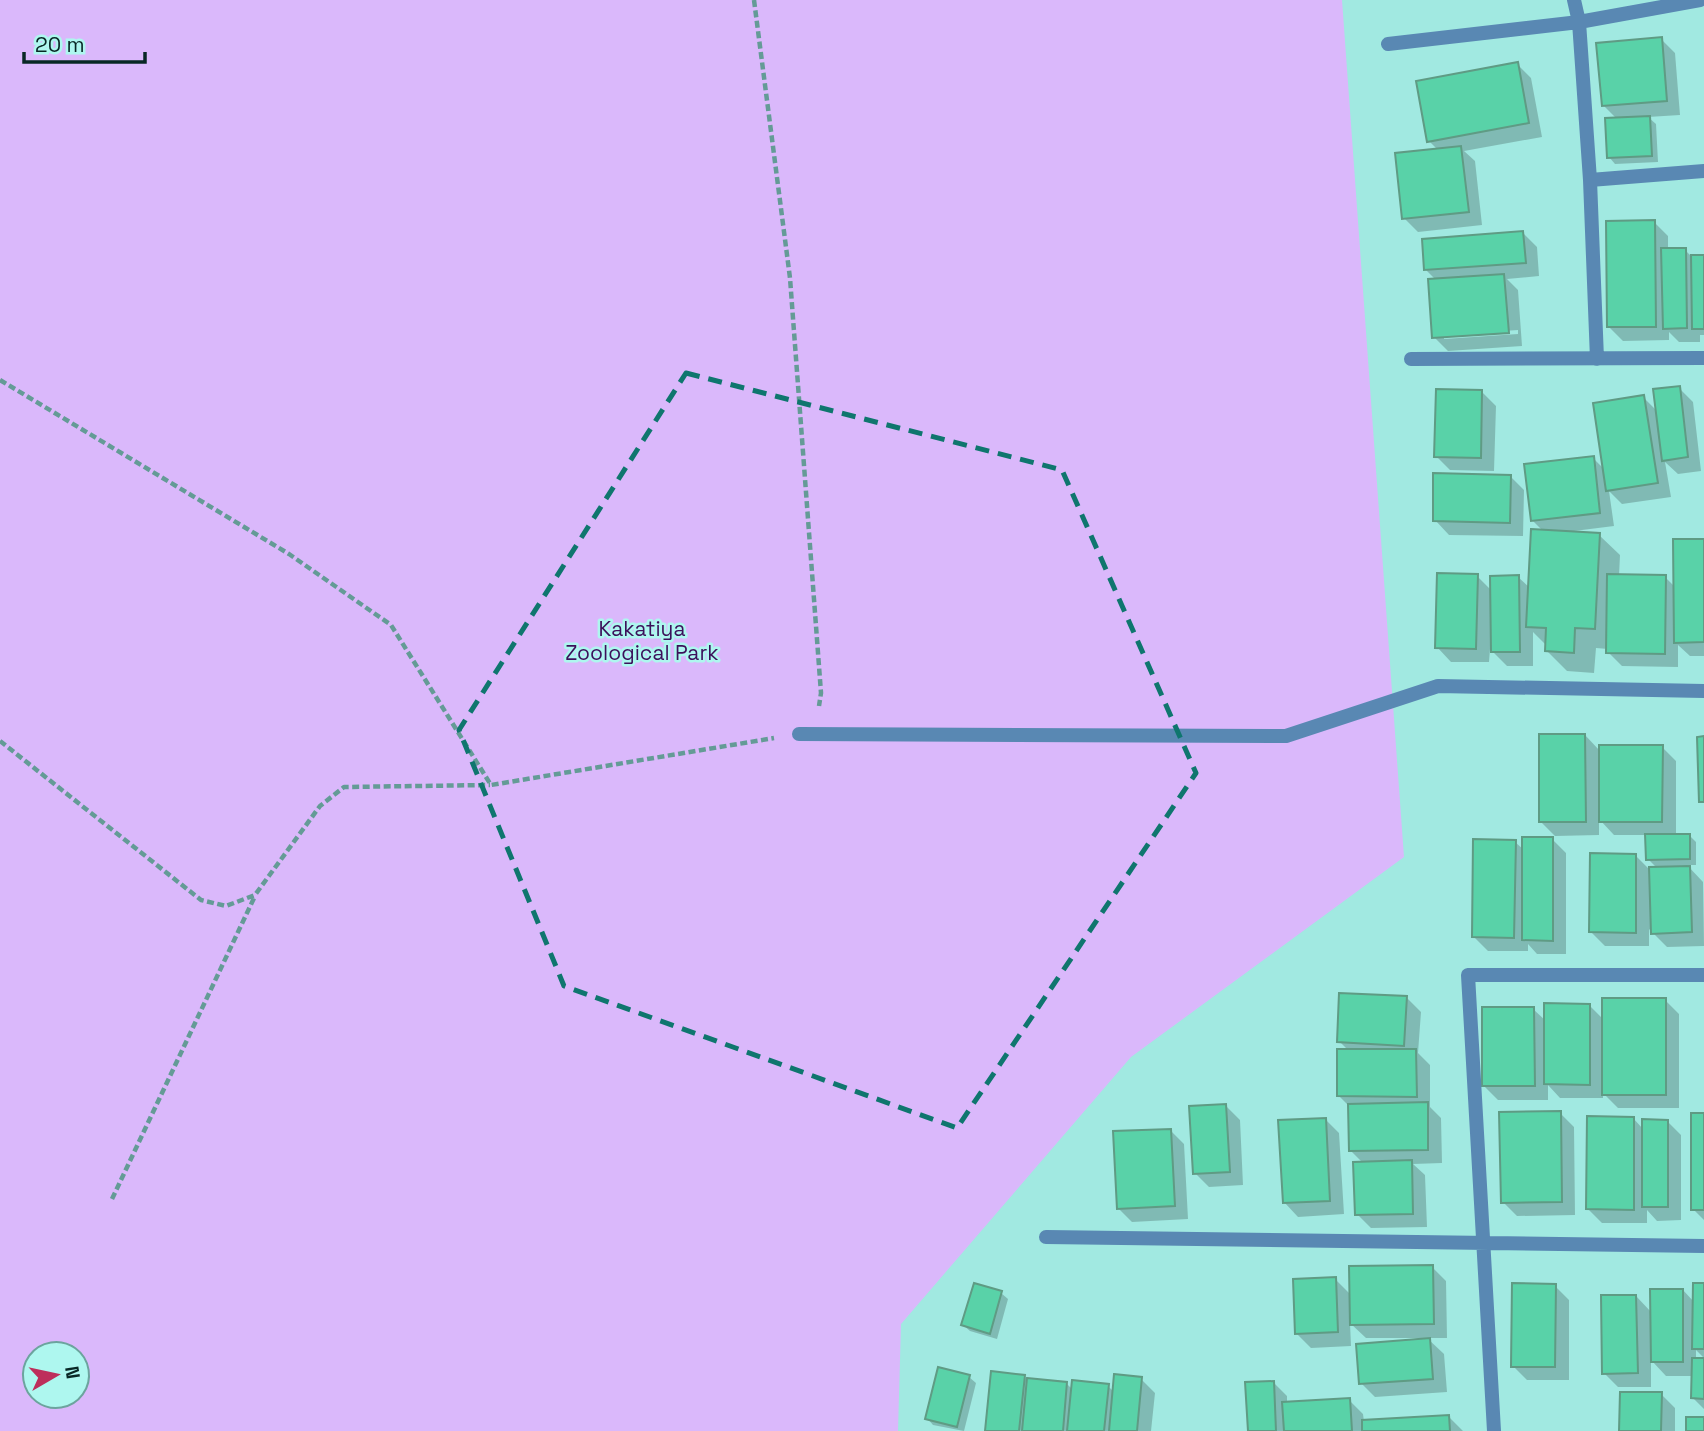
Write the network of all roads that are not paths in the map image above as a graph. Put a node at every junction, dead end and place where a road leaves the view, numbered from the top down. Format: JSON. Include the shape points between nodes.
{"nodes":[{"id":1,"x":1574,"y":0,"type":"edge"},
{"id":2,"x":1700,"y":0,"type":"edge"},
{"id":3,"x":1579,"y":22,"type":"junction"},
{"id":4,"x":1388,"y":44,"type":"dead end"},
{"id":5,"x":1704,"y":171,"type":"edge"},
{"id":6,"x":1590,"y":180,"type":"junction"},
{"id":7,"x":1704,"y":358,"type":"edge"},
{"id":8,"x":1410,"y":359,"type":"dead end"},
{"id":9,"x":1597,"y":359,"type":"junction"},
{"id":10,"x":1704,"y":691,"type":"edge"},
{"id":11,"x":799,"y":733,"type":"road end"},
{"id":12,"x":1704,"y":975,"type":"edge"},
{"id":13,"x":1046,"y":1237,"type":"dead end"},
{"id":14,"x":1481,"y":1242,"type":"junction"},
{"id":15,"x":1704,"y":1246,"type":"edge"},
{"id":16,"x":1494,"y":1431,"type":"edge"}],
"edges":[{"from":1,"to":3,"type":"street"},
{"from":2,"to":3,"type":"street"},
{"from":3,"to":4,"type":"street"},
{"from":3,"to":6,"type":"street"},
{"from":5,"to":6,"type":"street"},
{"from":6,"to":9,"type":"street"},
{"from":7,"to":9,"type":"street"},
{"from":8,"to":9,"type":"street"},
{"from":10,"to":11,"type":"street","via":[[1438,686],[1286,736]]},
{"from":12,"to":14,"type":"street","via":[[1468,975]]},
{"from":13,"to":14,"type":"street"},
{"from":14,"to":15,"type":"street"},
{"from":14,"to":16,"type":"street"}]}
